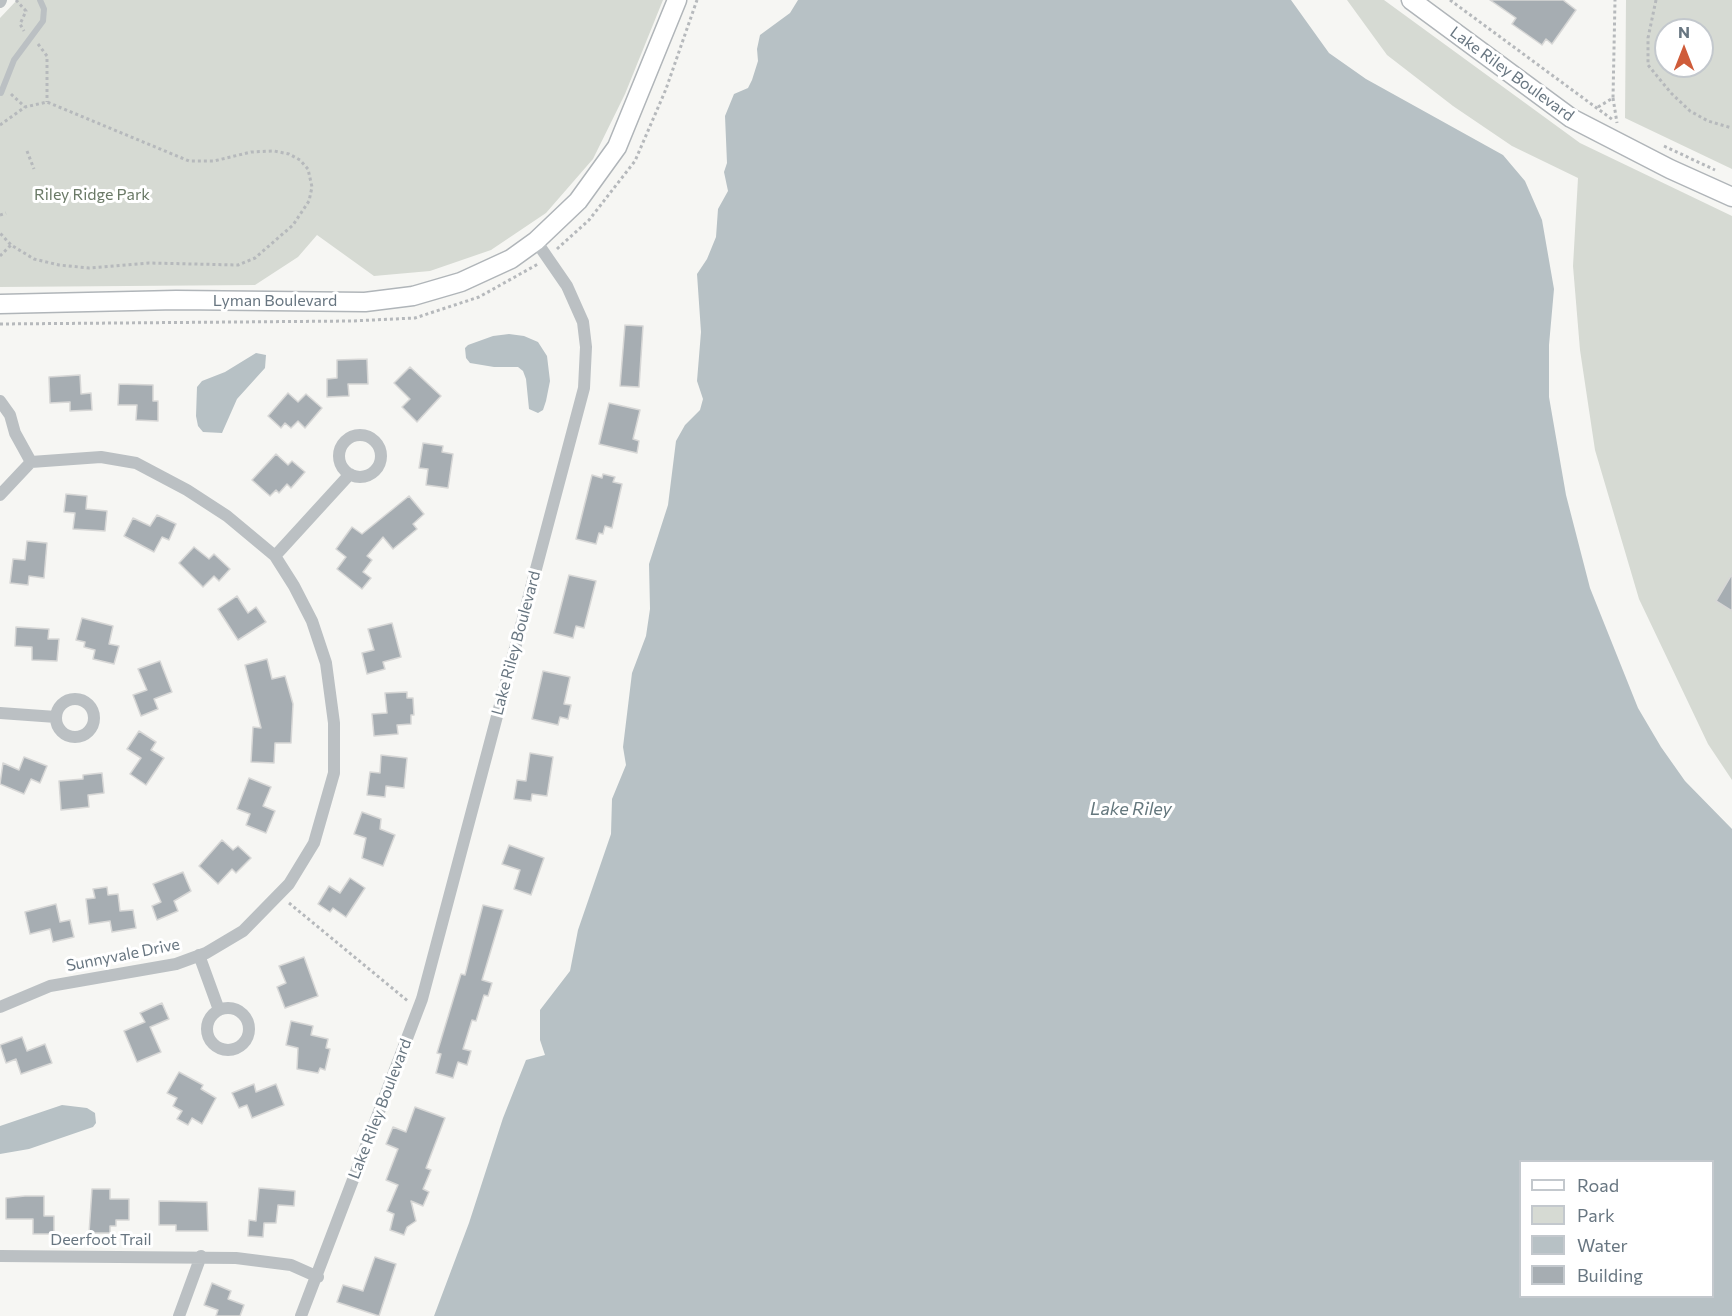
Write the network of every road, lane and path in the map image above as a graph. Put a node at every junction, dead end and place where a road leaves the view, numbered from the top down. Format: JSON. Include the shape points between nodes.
{"nodes":[{"id":1,"x":40,"y":0,"type":"edge"},
{"id":2,"x":677,"y":0,"type":"edge"},
{"id":3,"x":697,"y":0,"type":"edge"},
{"id":4,"x":1412,"y":0,"type":"edge"},
{"id":5,"x":1450,"y":0,"type":"edge"},
{"id":6,"x":1615,"y":0,"type":"edge"},
{"id":7,"x":1656,"y":0,"type":"edge"},
{"id":8,"x":2,"y":91,"type":"edge"},
{"id":9,"x":1613,"y":98,"type":"junction"},
{"id":10,"x":25,"y":107,"type":"junction"},
{"id":11,"x":1598,"y":107,"type":"junction"},
{"id":12,"x":1617,"y":123,"type":"junction"},
{"id":13,"x":0,"y":125,"type":"edge"},
{"id":14,"x":1732,"y":128,"type":"edge"},
{"id":15,"x":1620,"y":136,"type":"junction"},
{"id":16,"x":1661,"y":145,"type":"dead end"},
{"id":17,"x":27,"y":151,"type":"dead end"},
{"id":18,"x":34,"y":170,"type":"dead end"},
{"id":19,"x":1722,"y":173,"type":"dead end"},
{"id":20,"x":1732,"y":197,"type":"edge"},
{"id":21,"x":6,"y":213,"type":"dead end"},
{"id":22,"x":0,"y":215,"type":"edge"},
{"id":23,"x":0,"y":233,"type":"edge"},
{"id":24,"x":536,"y":241,"type":"junction"},
{"id":25,"x":11,"y":245,"type":"junction"},
{"id":26,"x":0,"y":256,"type":"edge"},
{"id":27,"x":548,"y":257,"type":"junction"},
{"id":28,"x":0,"y":304,"type":"edge"},
{"id":29,"x":0,"y":324,"type":"edge"},
{"id":30,"x":0,"y":401,"type":"edge"},
{"id":31,"x":5,"y":414,"type":"edge"},
{"id":32,"x":31,"y":462,"type":"junction"},
{"id":33,"x":350,"y":474,"type":"dead end"},
{"id":34,"x":0,"y":495,"type":"edge"},
{"id":35,"x":274,"y":556,"type":"junction"},
{"id":36,"x":0,"y":713,"type":"edge"},
{"id":37,"x":56,"y":717,"type":"dead end"},
{"id":38,"x":279,"y":894,"type":"junction"},
{"id":39,"x":199,"y":955,"type":"junction"},
{"id":40,"x":0,"y":1007,"type":"edge"},
{"id":41,"x":219,"y":1010,"type":"dead end"},
{"id":42,"x":418,"y":1010,"type":"junction"},
{"id":43,"x":0,"y":1256,"type":"edge"},
{"id":44,"x":201,"y":1257,"type":"junction"},
{"id":45,"x":318,"y":1277,"type":"junction"},
{"id":46,"x":179,"y":1316,"type":"edge"},
{"id":47,"x":301,"y":1316,"type":"edge"}],
"edges":[{"from":1,"to":8,"type":"lane","via":[[43,21],[14,60]]},
{"from":2,"to":24,"type":"street","via":[[618,147],[578,201]]},
{"from":3,"to":27,"type":"path","via":[[666,89],[634,161],[589,220]]},
{"from":4,"to":15,"type":"street","name":"Lake Riley Boulevard","via":[[1571,118]]},
{"from":5,"to":11,"type":"path"},
{"from":6,"to":9,"type":"path"},
{"from":7,"to":14,"type":"path","via":[[1648,38],[1648,65],[1690,111]]},
{"from":8,"to":10,"type":"path","via":[[18,98]]},
{"from":9,"to":11,"type":"path"},
{"from":9,"to":12,"type":"path"},
{"from":10,"to":13,"type":"path"},
{"from":10,"to":25,"type":"path","via":[[47,102],[189,160],[214,161],[251,152],[289,154],[308,169],[312,187],[309,201],[293,225],[255,258],[238,265],[149,263],[79,267],[34,259]]},
{"from":11,"to":12,"type":"path"},
{"from":12,"to":15,"type":"path"},
{"from":15,"to":20,"type":"street","name":"Lake Riley Boulevard"},
{"from":16,"to":19,"type":"path"},
{"from":17,"to":18,"type":"path"},
{"from":21,"to":22,"type":"path"},
{"from":23,"to":25,"type":"path"},
{"from":24,"to":27,"type":"street","name":"Lake Riley Boulevard"},
{"from":24,"to":28,"type":"street","name":"Lyman Boulevard","via":[[511,259],[461,282],[413,296],[365,302],[176,300]]},
{"from":25,"to":26,"type":"path"},
{"from":27,"to":29,"type":"path","via":[[478,297],[415,318]]},
{"from":27,"to":42,"type":"street","name":"Lake Riley Boulevard","via":[[584,322],[584,388]]},
{"from":30,"to":31,"type":"street"},
{"from":31,"to":32,"type":"street"},
{"from":32,"to":34,"type":"street"},
{"from":32,"to":35,"type":"street","name":"Sunnyvale Drive","via":[[101,457],[136,463],[197,496],[250,533]]},
{"from":33,"to":35,"type":"street"},
{"from":35,"to":38,"type":"street","name":"Sunnyvale Drive","via":[[312,621],[326,663],[334,723],[334,773],[314,843]]},
{"from":36,"to":37,"type":"street"},
{"from":38,"to":39,"type":"street","name":"Sunnyvale Drive","via":[[243,931]]},
{"from":38,"to":42,"type":"path"},
{"from":39,"to":40,"type":"street","name":"Sunnyvale Drive","via":[[176,964],[50,986]]},
{"from":39,"to":41,"type":"street"},
{"from":42,"to":45,"type":"street","name":"Lake Riley Boulevard"},
{"from":43,"to":44,"type":"street","name":"Deerfoot Trail"},
{"from":44,"to":45,"type":"street","name":"Deerfoot Trail","via":[[268,1260]]},
{"from":44,"to":46,"type":"street"},
{"from":45,"to":47,"type":"street","name":"Lake Riley Boulevard"}]}
